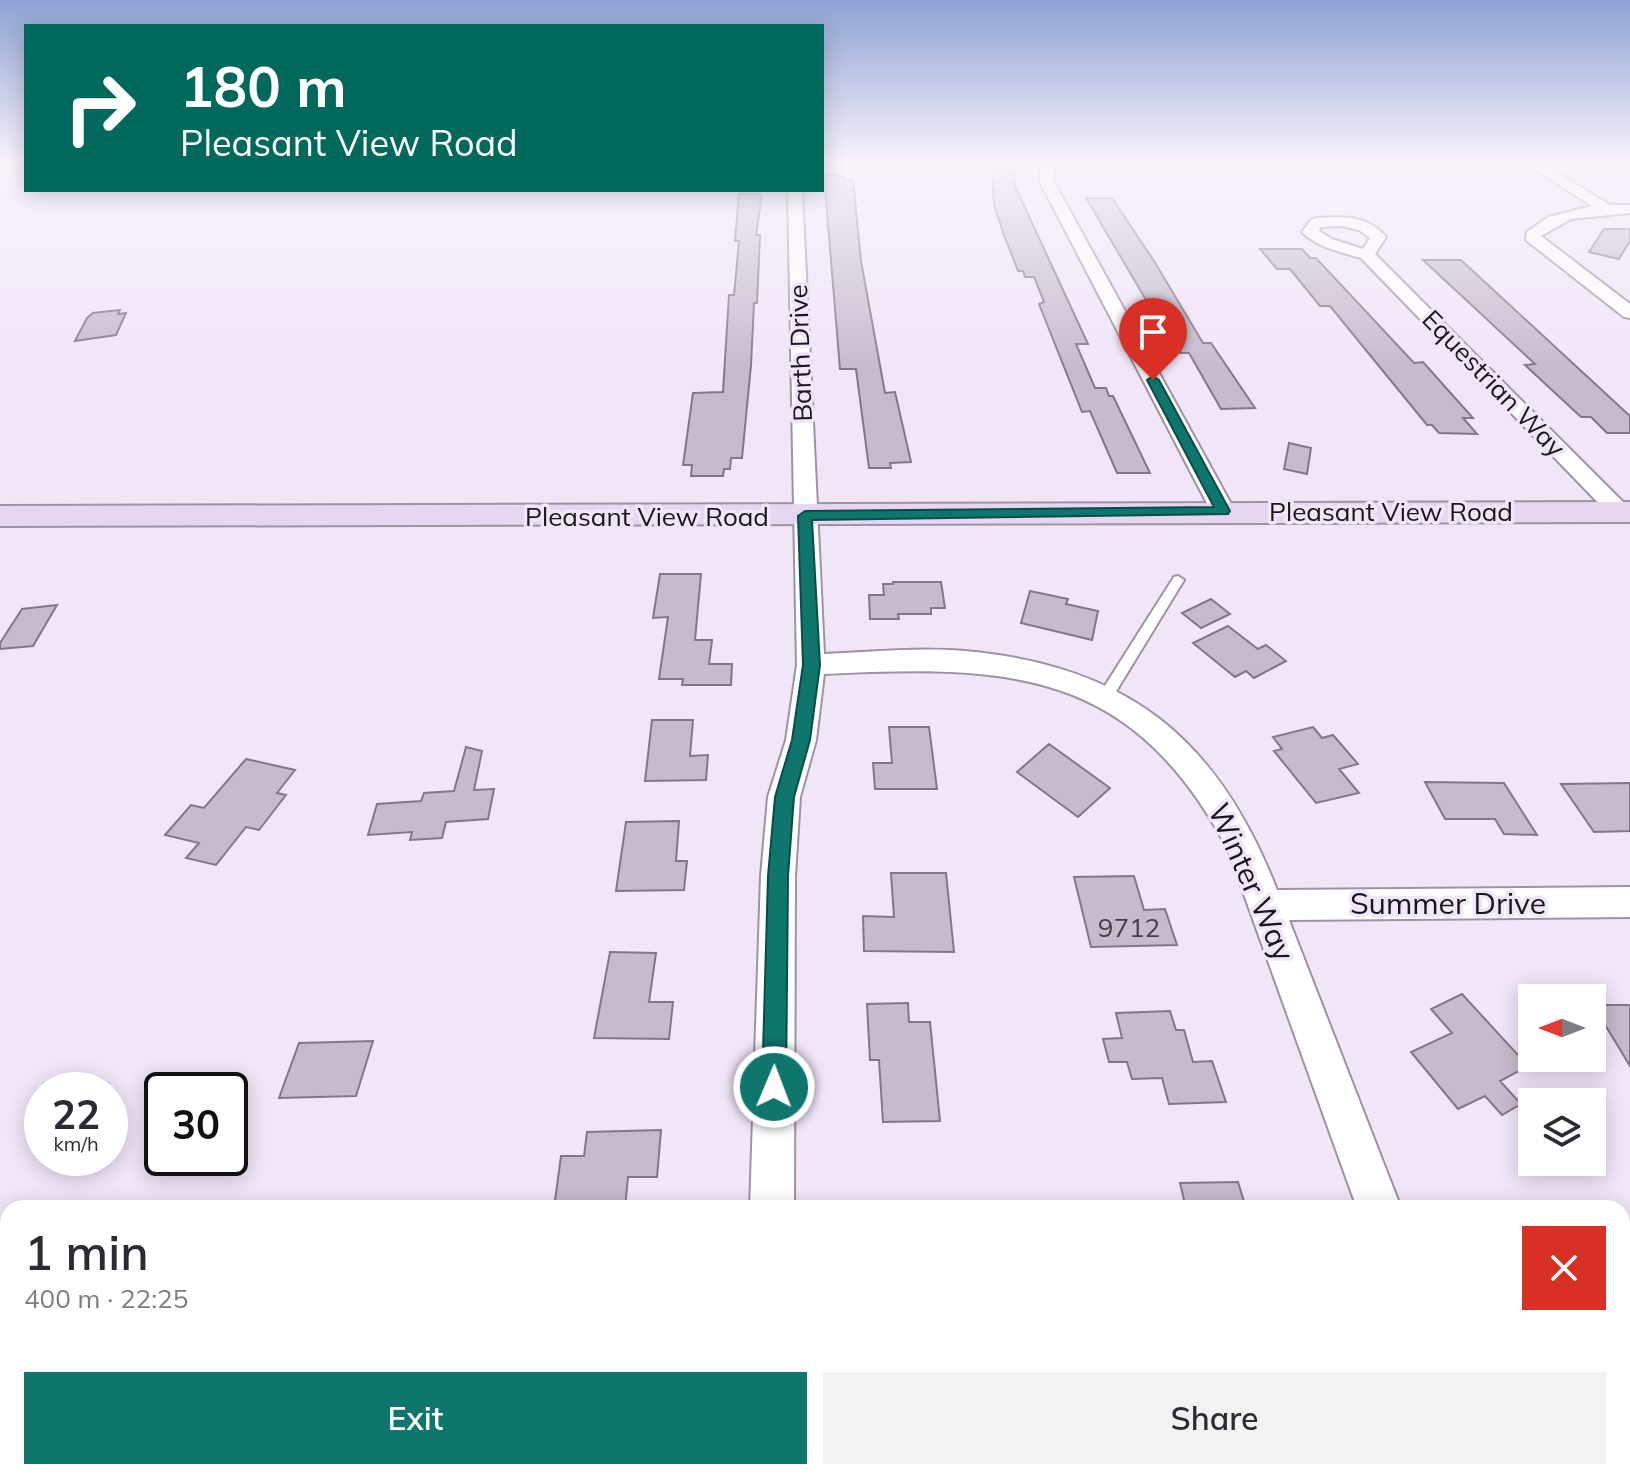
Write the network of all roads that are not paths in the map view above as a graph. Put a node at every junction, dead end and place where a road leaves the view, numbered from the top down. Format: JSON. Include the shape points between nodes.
{"nodes":[{"id":1,"x":796,"y":233,"type":"edge"},
{"id":2,"x":1074,"y":233,"type":"edge"},
{"id":3,"x":1535,"y":233,"type":"edge"},
{"id":4,"x":1367,"y":255,"type":"dead end"},
{"id":5,"x":1630,"y":313,"type":"edge"},
{"id":6,"x":1223,"y":511,"type":"junction"},
{"id":7,"x":1625,"y":512,"type":"edge"},
{"id":8,"x":0,"y":516,"type":"edge"},
{"id":9,"x":805,"y":516,"type":"junction"},
{"id":10,"x":1178,"y":580,"type":"dead end"},
{"id":11,"x":811,"y":665,"type":"junction"},
{"id":12,"x":1104,"y":699,"type":"junction"},
{"id":13,"x":1630,"y":902,"type":"edge"},
{"id":14,"x":1266,"y":905,"type":"junction"},
{"id":15,"x":772,"y":1200,"type":"edge"},
{"id":16,"x":1376,"y":1200,"type":"edge"}],
"edges":[{"from":1,"to":9,"type":"street","name":"Barth Drive"},
{"from":2,"to":6,"type":"street"},
{"from":3,"to":5,"type":"street","via":[[1534,240]]},
{"from":4,"to":7,"type":"street","name":"Equestrian Way"},
{"from":6,"to":7,"type":"main road","name":"Pleasant View Road"},
{"from":6,"to":9,"type":"main road","name":"Pleasant View Road"},
{"from":8,"to":9,"type":"main road","name":"Pleasant View Road"},
{"from":9,"to":11,"type":"street","name":"Barth Drive"},
{"from":10,"to":12,"type":"lane"},
{"from":11,"to":12,"type":"street","name":"Winter Way","via":[[974,662],[1056,677]]},
{"from":11,"to":15,"type":"street","name":"Barth Drive","via":[[801,740],[784,797],[778,876]]},
{"from":12,"to":14,"type":"street","name":"Winter Way","via":[[1149,726],[1187,759],[1223,809]]},
{"from":13,"to":14,"type":"street","name":"Summer Drive"},
{"from":14,"to":16,"type":"street","name":"Winter Way"}]}
